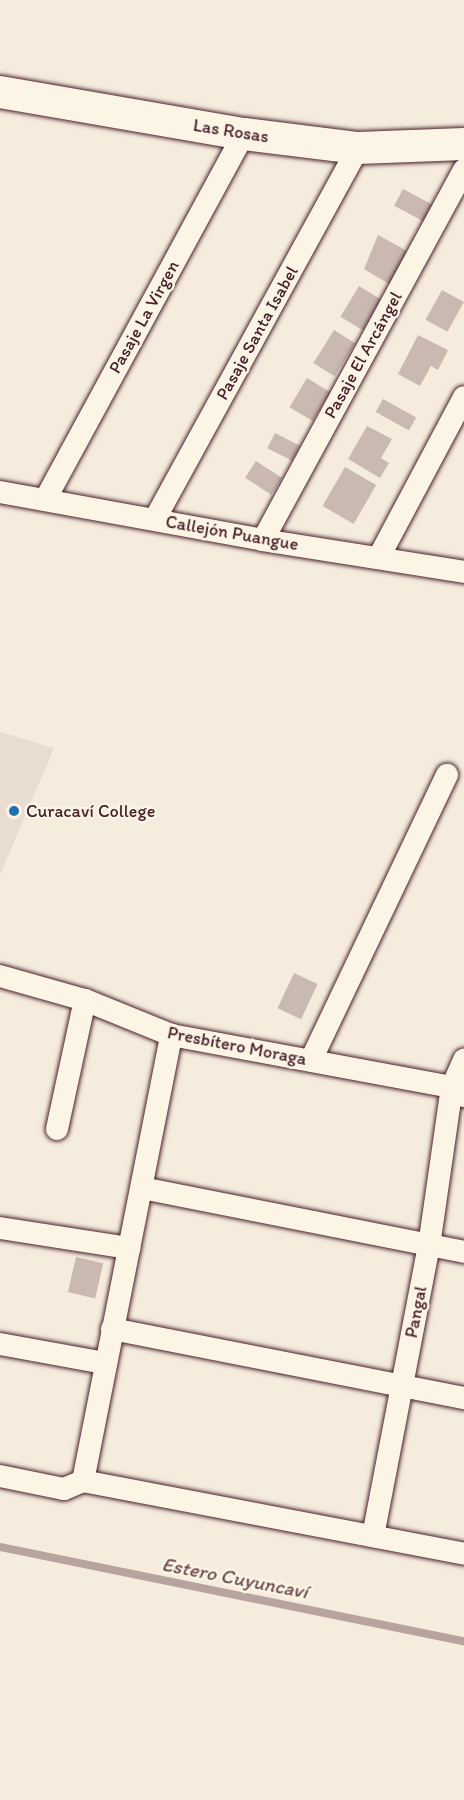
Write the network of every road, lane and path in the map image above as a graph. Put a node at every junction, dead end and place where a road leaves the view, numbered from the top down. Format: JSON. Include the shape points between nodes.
{"nodes":[{"id":1,"x":0,"y":92,"type":"edge"},
{"id":2,"x":244,"y":134,"type":"junction"},
{"id":3,"x":464,"y":144,"type":"edge"},
{"id":4,"x":358,"y":148,"type":"junction"},
{"id":5,"x":464,"y":171,"type":"edge"},
{"id":6,"x":464,"y":398,"type":"edge"},
{"id":7,"x":0,"y":492,"type":"edge"},
{"id":8,"x":45,"y":500,"type":"junction"},
{"id":9,"x":155,"y":519,"type":"junction"},
{"id":10,"x":263,"y":540,"type":"junction"},
{"id":11,"x":379,"y":556,"type":"junction"},
{"id":12,"x":464,"y":572,"type":"edge"},
{"id":13,"x":447,"y":775,"type":"dead end"},
{"id":14,"x":0,"y":976,"type":"edge"},
{"id":15,"x":85,"y":1000,"type":"junction"},
{"id":16,"x":171,"y":1035,"type":"junction"},
{"id":17,"x":311,"y":1060,"type":"junction"},
{"id":18,"x":464,"y":1060,"type":"edge"},
{"id":19,"x":458,"y":1091,"type":"edge"},
{"id":20,"x":57,"y":1129,"type":"dead end"},
{"id":21,"x":142,"y":1188,"type":"junction"},
{"id":22,"x":0,"y":1228,"type":"edge"},
{"id":23,"x":429,"y":1246,"type":"junction"},
{"id":24,"x":129,"y":1248,"type":"junction"},
{"id":25,"x":464,"y":1252,"type":"edge"},
{"id":26,"x":112,"y":1329,"type":"junction"},
{"id":27,"x":0,"y":1344,"type":"edge"},
{"id":28,"x":105,"y":1364,"type":"junction"},
{"id":29,"x":401,"y":1386,"type":"junction"},
{"id":30,"x":464,"y":1398,"type":"edge"},
{"id":31,"x":0,"y":1476,"type":"edge"},
{"id":32,"x":83,"y":1481,"type":"junction"},
{"id":33,"x":373,"y":1536,"type":"junction"},
{"id":34,"x":464,"y":1554,"type":"edge"}],
"edges":[{"from":1,"to":2,"type":"street","name":"Las Rosas"},
{"from":2,"to":4,"type":"street","name":"Las Rosas"},
{"from":2,"to":8,"type":"street","name":"Pasaje La Virgen"},
{"from":3,"to":4,"type":"street","name":"Las Rosas"},
{"from":4,"to":9,"type":"street","name":"Pasaje Santa Isabel"},
{"from":5,"to":10,"type":"street","name":"Pasaje El Arcángel"},
{"from":6,"to":11,"type":"street"},
{"from":7,"to":8,"type":"street","name":"Callejón Puangue"},
{"from":8,"to":9,"type":"street","name":"Callejón Puangue"},
{"from":9,"to":10,"type":"street","name":"Callejón Puangue"},
{"from":10,"to":11,"type":"street","name":"Callejón Puangue"},
{"from":11,"to":12,"type":"street","name":"Callejón Puangue"},
{"from":13,"to":17,"type":"street"},
{"from":14,"to":15,"type":"street","name":"Presbítero Moraga"},
{"from":15,"to":16,"type":"street","name":"Presbítero Moraga"},
{"from":15,"to":20,"type":"street"},
{"from":16,"to":17,"type":"street","name":"Presbítero Moraga"},
{"from":16,"to":21,"type":"street"},
{"from":17,"to":19,"type":"street","name":"Presbítero Moraga"},
{"from":18,"to":19,"type":"street"},
{"from":19,"to":23,"type":"street","name":"Pangal"},
{"from":21,"to":23,"type":"street"},
{"from":21,"to":24,"type":"street"},
{"from":22,"to":24,"type":"street"},
{"from":23,"to":25,"type":"street"},
{"from":23,"to":29,"type":"street","name":"Pangal"},
{"from":24,"to":26,"type":"street"},
{"from":26,"to":28,"type":"street"},
{"from":26,"to":29,"type":"street"},
{"from":27,"to":28,"type":"street"},
{"from":28,"to":32,"type":"street"},
{"from":29,"to":30,"type":"street"},
{"from":29,"to":33,"type":"street","name":"Pangal"},
{"from":31,"to":32,"type":"street","via":[[64,1489]]},
{"from":32,"to":33,"type":"street"},
{"from":33,"to":34,"type":"street"}]}
